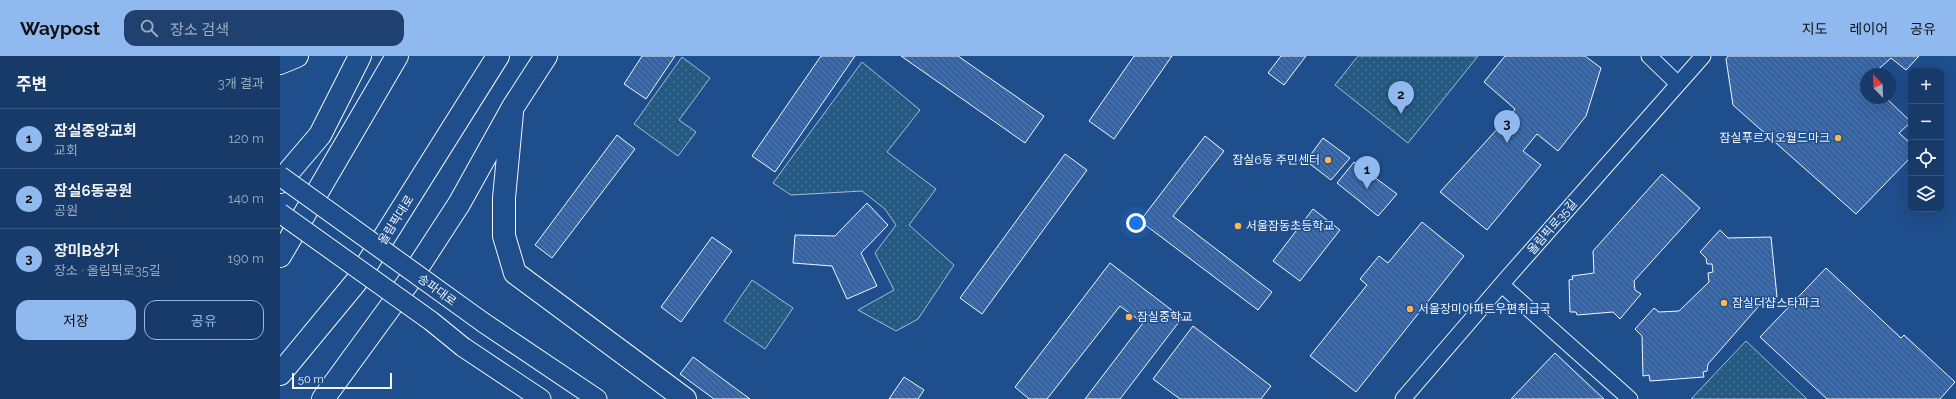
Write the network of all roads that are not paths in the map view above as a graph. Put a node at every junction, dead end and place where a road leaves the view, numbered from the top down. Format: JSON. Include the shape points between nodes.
{"nodes":[{"id":1,"x":297,"y":56,"type":"edge"},
{"id":2,"x":360,"y":56,"type":"edge"},
{"id":3,"x":397,"y":56,"type":"edge"},
{"id":4,"x":498,"y":56,"type":"edge"},
{"id":5,"x":546,"y":56,"type":"edge"},
{"id":6,"x":1649,"y":56,"type":"edge"},
{"id":7,"x":1703,"y":56,"type":"edge"},
{"id":8,"x":280,"y":64,"type":"edge"},
{"id":9,"x":1678,"y":84,"type":"junction"},
{"id":10,"x":513,"y":107,"type":"junction"},
{"id":11,"x":280,"y":176,"type":"edge"},
{"id":12,"x":280,"y":182,"type":"edge"},
{"id":13,"x":280,"y":214,"type":"edge"},
{"id":14,"x":280,"y":256,"type":"edge"},
{"id":15,"x":1502,"y":285,"type":"junction"},
{"id":16,"x":280,"y":374,"type":"edge"},
{"id":17,"x":323,"y":399,"type":"edge"},
{"id":18,"x":541,"y":399,"type":"edge"},
{"id":19,"x":597,"y":399,"type":"edge"},
{"id":20,"x":685,"y":399,"type":"edge"},
{"id":21,"x":1403,"y":399,"type":"edge"},
{"id":22,"x":1630,"y":399,"type":"edge"}],
"edges":[{"from":1,"to":8,"type":"highway"},
{"from":2,"to":12,"type":"highway","via":[[320,135]]},
{"from":3,"to":14,"type":"highway"},
{"from":4,"to":16,"type":"highway","name":"올림픽대로","via":[[356,282]]},
{"from":5,"to":10,"type":"highway"},
{"from":6,"to":9,"type":"street"},
{"from":7,"to":9,"type":"street","name":"올림픽로35길"},
{"from":9,"to":15,"type":"street","name":"올림픽로35길"},
{"from":10,"to":17,"type":"highway","via":[[459,204],[407,284]]},
{"from":10,"to":20,"type":"highway","via":[[504,198],[504,236],[515,273]]},
{"from":11,"to":19,"type":"main road","name":"송파대로","bridge":true,"via":[[484,323]]},
{"from":13,"to":18,"type":"main road","bridge":true,"via":[[431,321],[463,347]]},
{"from":15,"to":21,"type":"street","name":"올림픽로35길"},
{"from":15,"to":22,"type":"street"}]}
